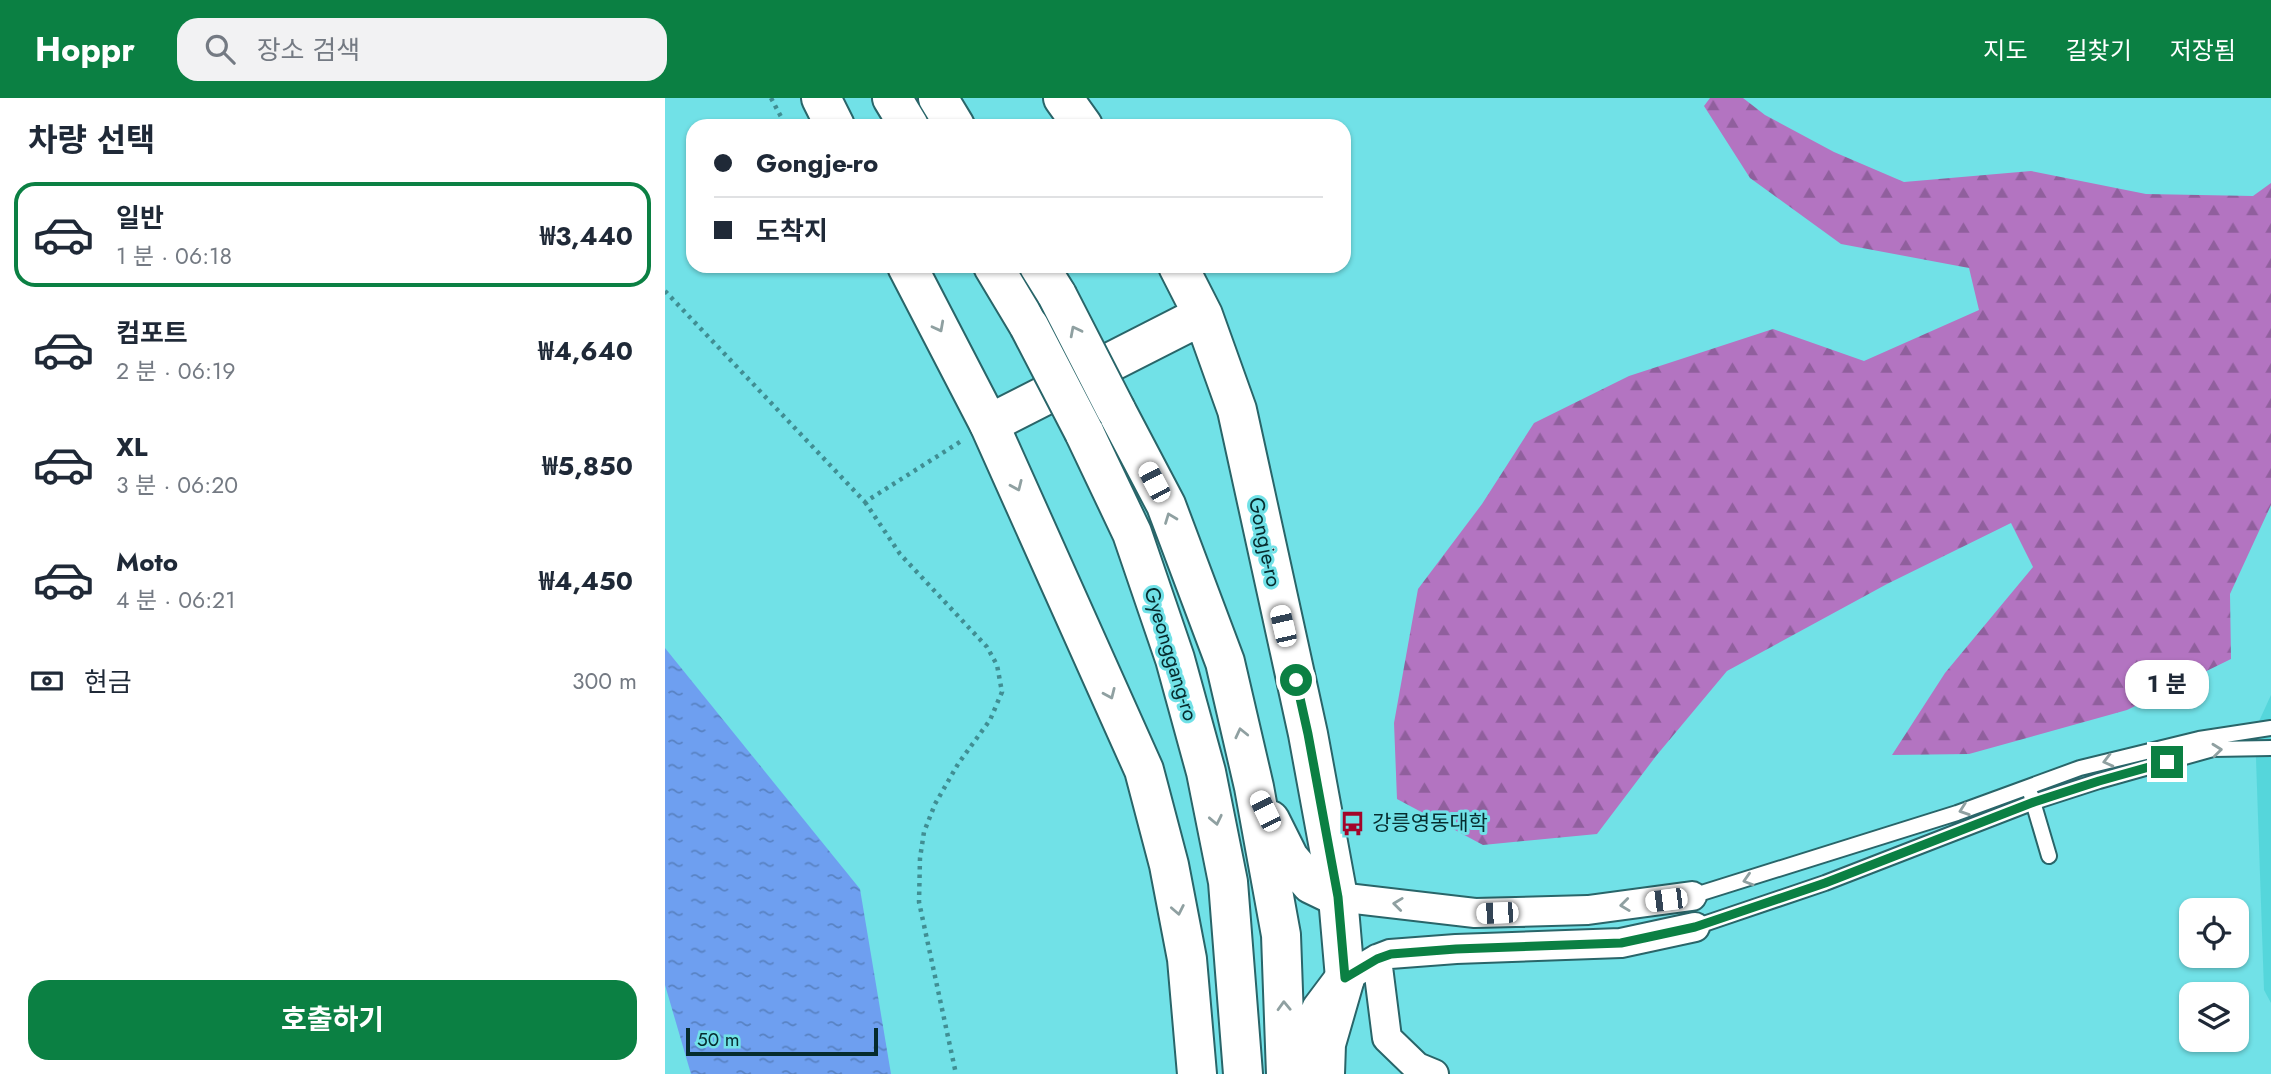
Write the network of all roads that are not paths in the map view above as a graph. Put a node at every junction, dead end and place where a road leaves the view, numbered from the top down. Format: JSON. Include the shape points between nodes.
{"nodes":[{"id":1,"x":821,"y":98,"type":"edge"},
{"id":2,"x":892,"y":98,"type":"edge"},
{"id":3,"x":938,"y":98,"type":"edge"},
{"id":4,"x":1064,"y":98,"type":"edge"},
{"id":5,"x":832,"y":119,"type":"edge"},
{"id":6,"x":905,"y":119,"type":"edge"},
{"id":7,"x":951,"y":119,"type":"edge"},
{"id":8,"x":1078,"y":119,"type":"edge"},
{"id":9,"x":911,"y":273,"type":"edge"},
{"id":10,"x":997,"y":273,"type":"edge"},
{"id":11,"x":1182,"y":273,"type":"edge"},
{"id":12,"x":1048,"y":281,"type":"edge"},
{"id":13,"x":1203,"y":315,"type":"junction"},
{"id":14,"x":989,"y":424,"type":"junction"},
{"id":15,"x":2271,"y":728,"type":"edge"},
{"id":16,"x":2271,"y":748,"type":"edge"},
{"id":17,"x":1254,"y":787,"type":"junction"},
{"id":18,"x":2029,"y":787,"type":"junction"},
{"id":19,"x":2034,"y":802,"type":"junction"},
{"id":20,"x":2049,"y":856,"type":"dead end"},
{"id":21,"x":1692,"y":896,"type":"joint"},
{"id":22,"x":1338,"y":897,"type":"junction"},
{"id":23,"x":1695,"y":927,"type":"joint"},
{"id":24,"x":1361,"y":969,"type":"junction"},
{"id":25,"x":1197,"y":1074,"type":"edge"},
{"id":26,"x":1244,"y":1074,"type":"edge"},
{"id":27,"x":1286,"y":1074,"type":"edge"},
{"id":28,"x":1305,"y":1074,"type":"edge"},
{"id":29,"x":1325,"y":1074,"type":"edge"},
{"id":30,"x":1434,"y":1074,"type":"edge"}],
"edges":[{"from":1,"to":5,"type":"main road"},
{"from":2,"to":6,"type":"main road"},
{"from":3,"to":7,"type":"main road"},
{"from":4,"to":8,"type":"main road"},
{"from":9,"to":14,"type":"main road","one_way":true},
{"from":10,"to":26,"type":"main road","name":"Gyeonggang-ro","one_way":true,"bridge":true,"via":[[1084,432],[1132,533],[1175,659],[1206,772],[1228,882]]},
{"from":11,"to":13,"type":"main road","name":"Gongje-ro"},
{"from":17,"to":12,"type":"main road","name":"Gyeonggang-ro","one_way":true,"bridge":true,"via":[[1225,662],[1166,505]]},
{"from":13,"to":14,"type":"main road"},
{"from":13,"to":22,"type":"main road","name":"Gongje-ro","via":[[1237,410],[1308,734]]},
{"from":14,"to":25,"type":"main road","one_way":true,"via":[[1144,770],[1187,959]]},
{"from":15,"to":18,"type":"lane","one_way":true,"via":[[2200,739],[2080,768]]},
{"from":19,"to":16,"type":"lane","one_way":true,"via":[[2213,749]]},
{"from":17,"to":22,"type":"main road","via":[[1289,858],[1311,884]]},
{"from":27,"to":17,"type":"main road","name":"Gyeonggang-ro","one_way":true,"via":[[1281,935]]},
{"from":18,"to":19,"type":"lane"},
{"from":18,"to":21,"type":"lane","one_way":true},
{"from":19,"to":20,"type":"lane"},
{"from":19,"to":23,"type":"lane","via":[[1825,883]]},
{"from":21,"to":22,"type":"street","one_way":true,"via":[[1588,910],[1475,913]]},
{"from":22,"to":24,"type":"main road","name":"Gongje-ro"},
{"from":23,"to":24,"type":"street","via":[[1621,943],[1391,954]]},
{"from":24,"to":28,"type":"main road","via":[[1321,1010],[1308,1044]]},
{"from":24,"to":29,"type":"main road","name":"Gongje-ro","via":[[1326,1044]]},
{"from":24,"to":30,"type":"street","via":[[1387,1038],[1417,1067]]}]}
